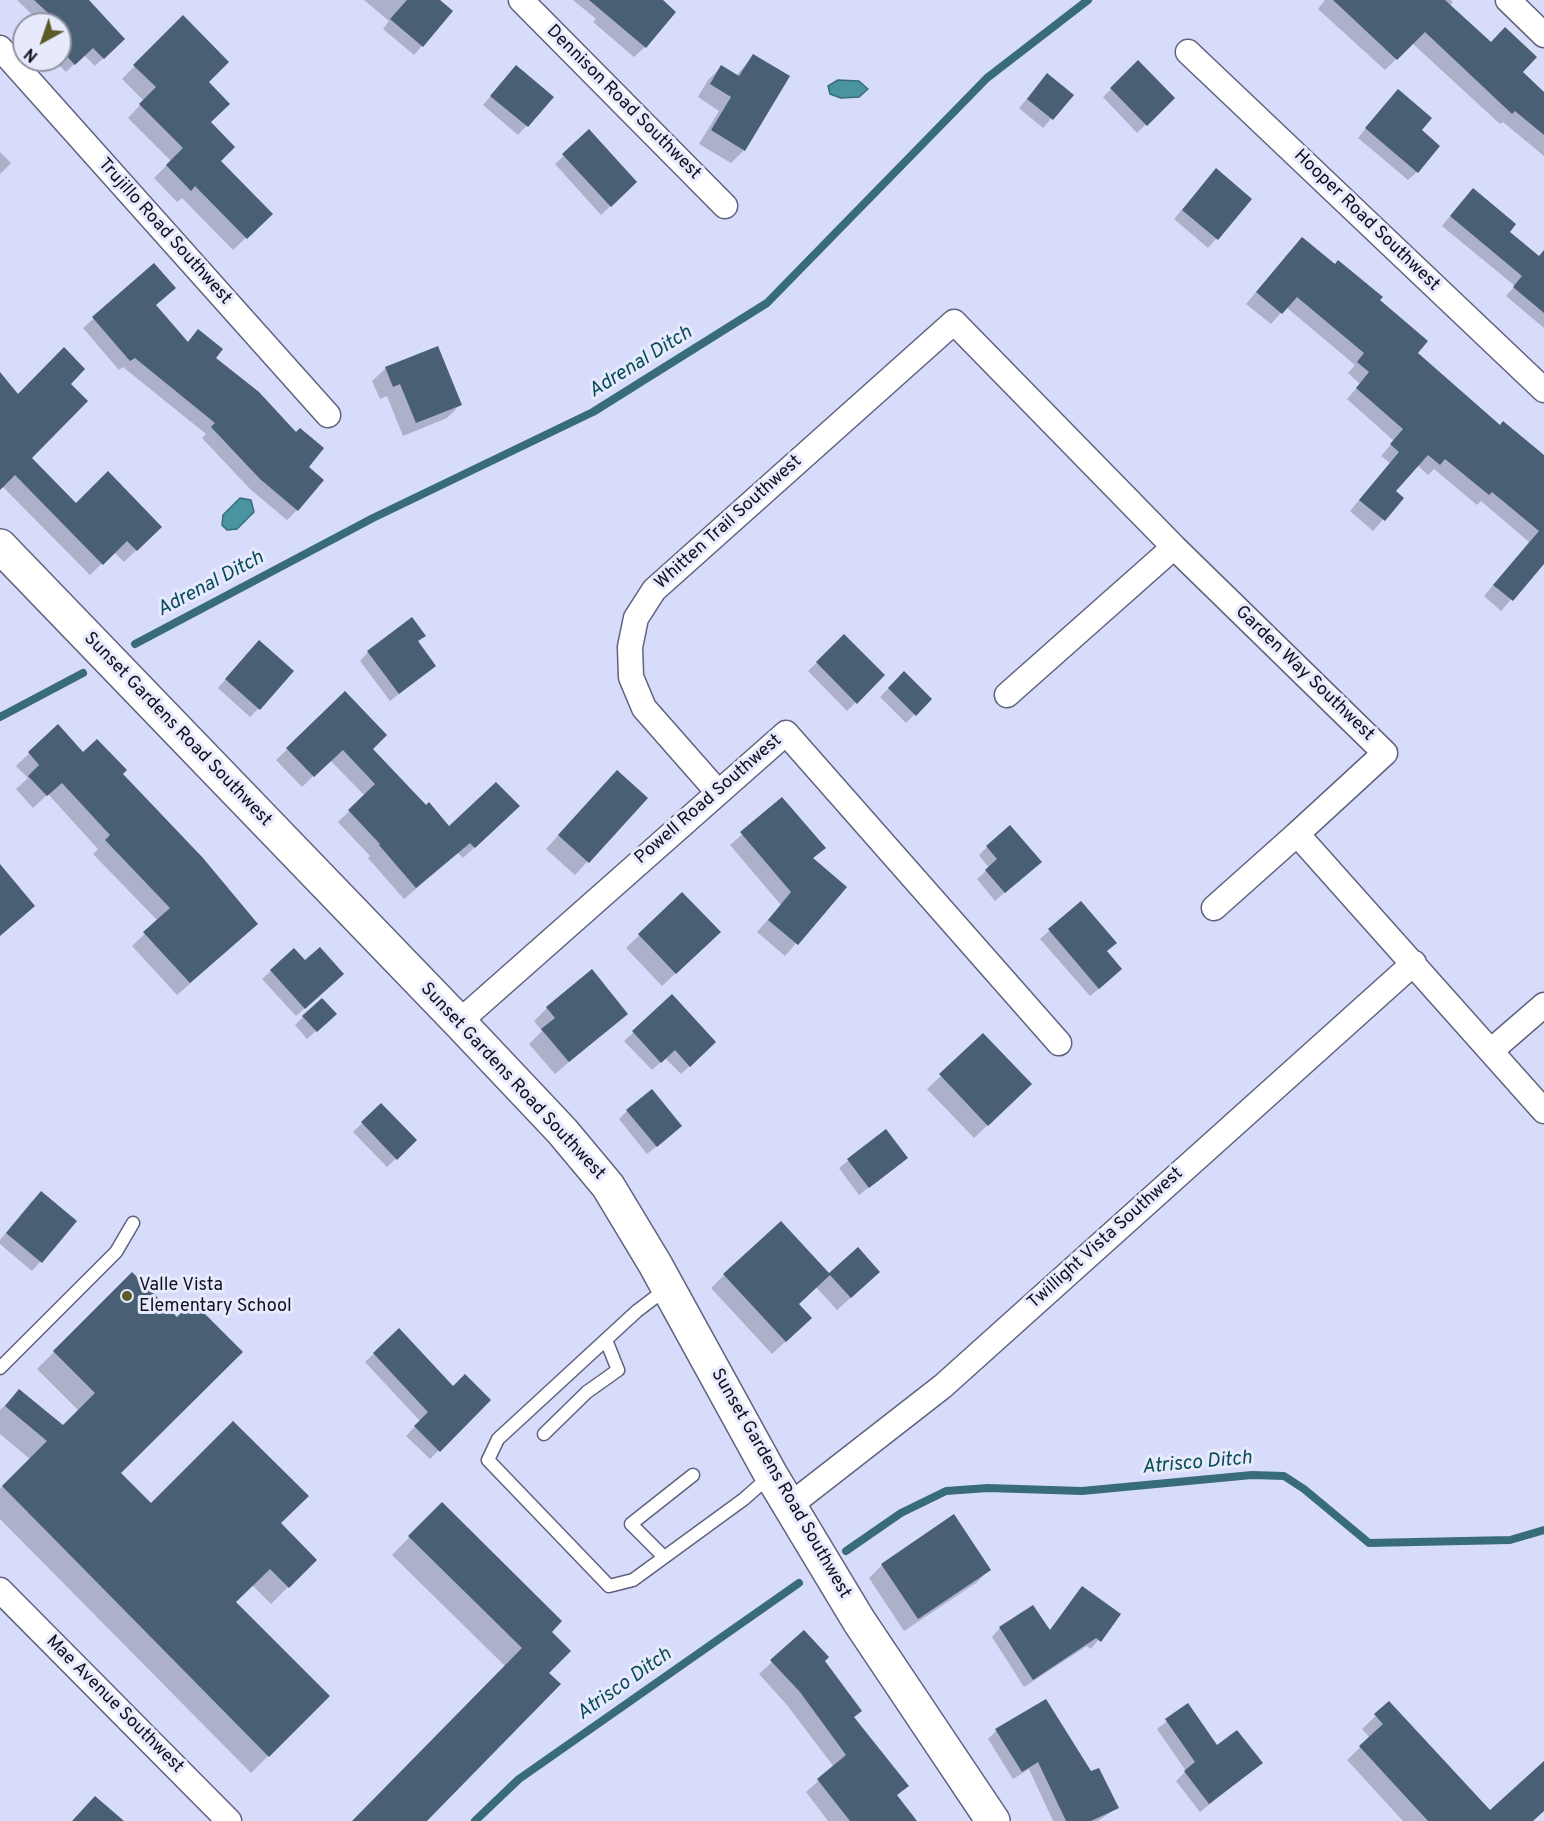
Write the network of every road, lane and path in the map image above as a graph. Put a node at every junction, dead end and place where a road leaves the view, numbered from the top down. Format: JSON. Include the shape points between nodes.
{"nodes":[{"id":1,"x":521,"y":0,"type":"edge"},
{"id":2,"x":1508,"y":0,"type":"edge"},
{"id":3,"x":1544,"y":35,"type":"edge"},
{"id":4,"x":0,"y":48,"type":"edge"},
{"id":5,"x":1188,"y":52,"type":"dead end"},
{"id":6,"x":725,"y":206,"type":"dead end"},
{"id":7,"x":954,"y":322,"type":"joint"},
{"id":8,"x":1544,"y":390,"type":"edge"},
{"id":9,"x":328,"y":415,"type":"dead end"},
{"id":10,"x":0,"y":546,"type":"edge"},
{"id":11,"x":1174,"y":547,"type":"junction"},
{"id":12,"x":1007,"y":694,"type":"dead end"},
{"id":13,"x":717,"y":791,"type":"junction"},
{"id":14,"x":1297,"y":834,"type":"junction"},
{"id":15,"x":1214,"y":908,"type":"dead end"},
{"id":16,"x":1414,"y":963,"type":"junction"},
{"id":17,"x":1544,"y":1005,"type":"edge"},
{"id":18,"x":459,"y":1022,"type":"junction"},
{"id":19,"x":1059,"y":1043,"type":"dead end"},
{"id":20,"x":1492,"y":1050,"type":"junction"},
{"id":21,"x":1544,"y":1111,"type":"edge"},
{"id":22,"x":133,"y":1223,"type":"dead end"},
{"id":23,"x":667,"y":1288,"type":"junction"},
{"id":24,"x":606,"y":1340,"type":"junction"},
{"id":25,"x":0,"y":1368,"type":"edge"},
{"id":26,"x":544,"y":1434,"type":"dead end"},
{"id":27,"x":693,"y":1475,"type":"dead end"},
{"id":28,"x":771,"y":1475,"type":"junction"},
{"id":29,"x":793,"y":1512,"type":"junction"},
{"id":30,"x":664,"y":1557,"type":"junction"},
{"id":31,"x":0,"y":1590,"type":"edge"},
{"id":32,"x":229,"y":1821,"type":"edge"},
{"id":33,"x":993,"y":1821,"type":"edge"}],
"edges":[{"from":1,"to":6,"type":"street","name":"Dennison Road Southwest"},
{"from":2,"to":3,"type":"street"},
{"from":4,"to":9,"type":"street","name":"Trujillo Road Southwest"},
{"from":5,"to":8,"type":"street","name":"Hooper Road Southwest"},
{"from":7,"to":11,"type":"street","name":"Garden Way Southwest"},
{"from":7,"to":13,"type":"street","name":"Whitten Trail Southwest","via":[[654,590],[636,618],[630,647],[631,677],[644,708]]},
{"from":10,"to":18,"type":"street","name":"Sunset Gardens Road Southwest"},
{"from":11,"to":12,"type":"street"},
{"from":11,"to":14,"type":"street","name":"Garden Way Southwest","via":[[1385,753]]},
{"from":13,"to":18,"type":"street","name":"Powell Road Southwest"},
{"from":13,"to":19,"type":"street","name":"Powell Road Southwest","via":[[786,733]]},
{"from":14,"to":15,"type":"street"},
{"from":14,"to":16,"type":"street"},
{"from":16,"to":20,"type":"street"},
{"from":16,"to":29,"type":"street","name":"Twillight Vista Southwest","via":[[943,1386]]},
{"from":17,"to":20,"type":"street"},
{"from":18,"to":23,"type":"street","name":"Sunset Gardens Road Southwest","via":[[608,1186]]},
{"from":20,"to":21,"type":"street"},
{"from":22,"to":25,"type":"lane","via":[[116,1252]]},
{"from":23,"to":24,"type":"lane"},
{"from":23,"to":28,"type":"street","name":"Sunset Gardens Road Southwest"},
{"from":24,"to":26,"type":"lane","via":[[618,1370],[587,1392]]},
{"from":24,"to":30,"type":"lane","via":[[498,1438],[488,1460],[609,1586],[633,1580]]},
{"from":27,"to":30,"type":"lane","via":[[631,1524]]},
{"from":28,"to":29,"type":"street","name":"Sunset Gardens Road Southwest"},
{"from":28,"to":30,"type":"lane"},
{"from":29,"to":33,"type":"street","name":"Sunset Gardens Road Southwest","via":[[859,1621]]},
{"from":31,"to":32,"type":"street","name":"Mae Avenue Southwest"}]}
